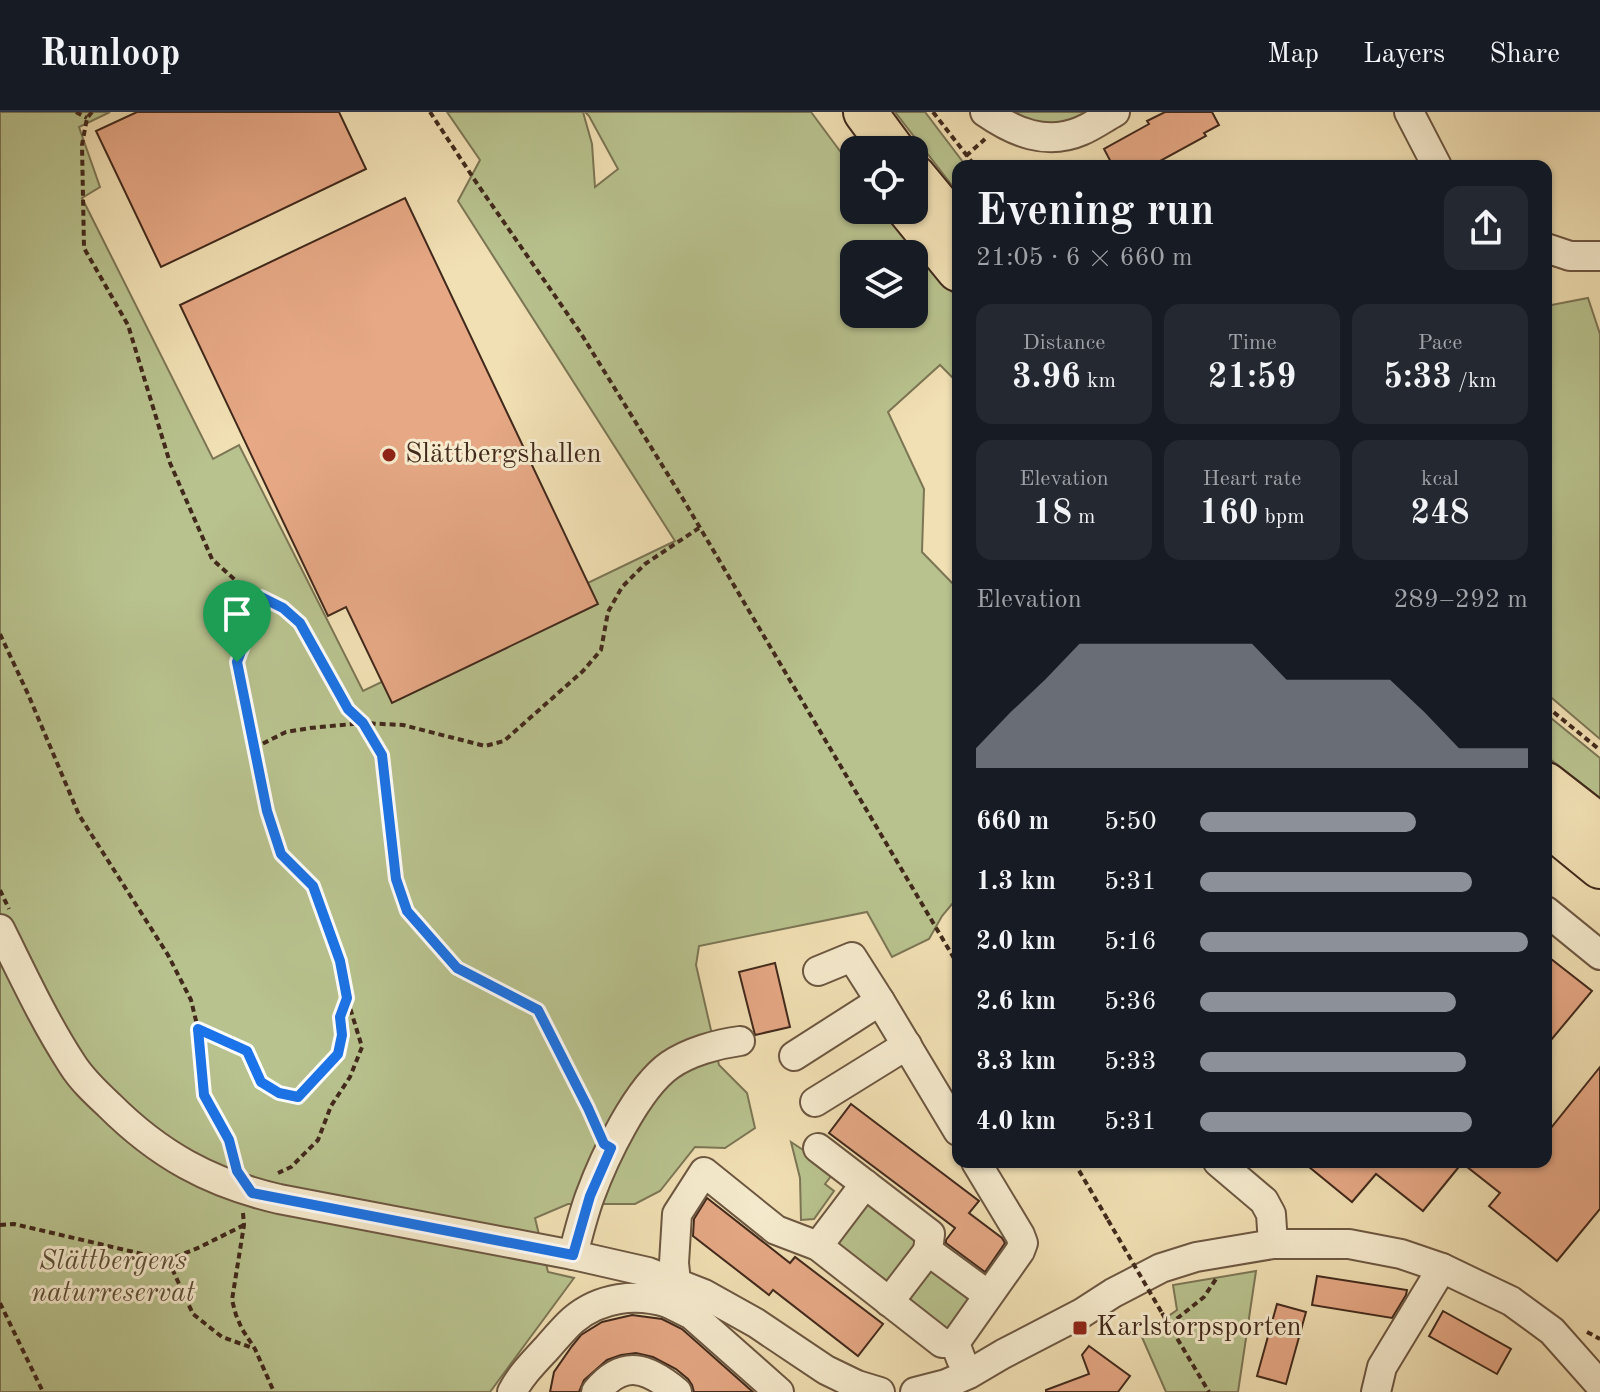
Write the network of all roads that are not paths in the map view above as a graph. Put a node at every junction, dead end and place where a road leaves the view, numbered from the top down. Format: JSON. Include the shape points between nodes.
{"nodes":[{"id":1,"x":833,"y":112,"type":"edge"},
{"id":2,"x":865,"y":112,"type":"edge"},
{"id":3,"x":985,"y":112,"type":"edge"},
{"id":4,"x":1115,"y":112,"type":"edge"},
{"id":5,"x":1409,"y":112,"type":"edge"},
{"id":6,"x":851,"y":136,"type":"edge"},
{"id":7,"x":883,"y":136,"type":"edge"},
{"id":8,"x":1434,"y":160,"type":"edge"},
{"id":9,"x":928,"y":193,"type":"edge"},
{"id":10,"x":952,"y":222,"type":"edge"},
{"id":11,"x":920,"y":224,"type":"edge"},
{"id":12,"x":1552,"y":250,"type":"edge"},
{"id":13,"x":1600,"y":256,"type":"edge"},
{"id":14,"x":952,"y":263,"type":"edge"},
{"id":15,"x":1552,"y":789,"type":"edge"},
{"id":16,"x":1600,"y":826,"type":"edge"},
{"id":17,"x":1552,"y":828,"type":"edge"},
{"id":18,"x":1600,"y":867,"type":"edge"},
{"id":19,"x":1552,"y":916,"type":"edge"},
{"id":20,"x":7,"y":924,"type":"edge"},
{"id":21,"x":1600,"y":955,"type":"edge"},
{"id":22,"x":818,"y":971,"type":"dead end"},
{"id":23,"x":880,"y":1001,"type":"junction"},
{"id":24,"x":740,"y":1041,"type":"dead end"},
{"id":25,"x":907,"y":1045,"type":"junction"},
{"id":26,"x":794,"y":1056,"type":"dead end"},
{"id":27,"x":815,"y":1102,"type":"dead end"},
{"id":28,"x":952,"y":1121,"type":"edge"},
{"id":29,"x":818,"y":1148,"type":"dead end"},
{"id":30,"x":980,"y":1168,"type":"edge"},
{"id":31,"x":1225,"y":1168,"type":"edge"},
{"id":32,"x":865,"y":1184,"type":"junction"},
{"id":33,"x":1273,"y":1244,"type":"junction"},
{"id":34,"x":818,"y":1246,"type":"junction"},
{"id":35,"x":928,"y":1251,"type":"junction"},
{"id":36,"x":573,"y":1255,"type":"junction"},
{"id":37,"x":1442,"y":1268,"type":"junction"},
{"id":38,"x":672,"y":1293,"type":"junction"},
{"id":39,"x":988,"y":1295,"type":"junction"},
{"id":40,"x":889,"y":1302,"type":"junction"},
{"id":41,"x":955,"y":1343,"type":"junction"},
{"id":42,"x":969,"y":1374,"type":"junction"},
{"id":43,"x":1600,"y":1385,"type":"edge"},
{"id":44,"x":512,"y":1392,"type":"edge"},
{"id":45,"x":596,"y":1392,"type":"edge"},
{"id":46,"x":677,"y":1392,"type":"edge"},
{"id":47,"x":779,"y":1392,"type":"edge"},
{"id":48,"x":880,"y":1392,"type":"edge"},
{"id":49,"x":915,"y":1392,"type":"edge"},
{"id":50,"x":1376,"y":1392,"type":"edge"}],
"edges":[{"from":1,"to":6,"type":"highway"},
{"from":2,"to":7,"type":"highway"},
{"from":3,"to":4,"type":"street","via":[[1021,133],[1051,138],[1079,132]]},
{"from":5,"to":8,"type":"street"},
{"from":9,"to":10,"type":"highway"},
{"from":11,"to":14,"type":"highway"},
{"from":12,"to":13,"type":"street"},
{"from":15,"to":16,"type":"highway"},
{"from":17,"to":18,"type":"highway"},
{"from":19,"to":21,"type":"street"},
{"from":20,"to":36,"type":"street","via":[[40,1011],[74,1067],[145,1137],[178,1160],[217,1181],[263,1186]]},
{"from":22,"to":23,"type":"street","via":[[852,957]]},
{"from":23,"to":25,"type":"street"},
{"from":23,"to":26,"type":"street"},
{"from":24,"to":36,"type":"street","via":[[708,1047],[670,1065],[642,1093],[590,1196]]},
{"from":25,"to":27,"type":"street"},
{"from":25,"to":28,"type":"street"},
{"from":29,"to":32,"type":"street"},
{"from":30,"to":39,"type":"street","via":[[1023,1243]]},
{"from":31,"to":33,"type":"street","via":[[1264,1201],[1271,1214]]},
{"from":32,"to":34,"type":"street"},
{"from":32,"to":35,"type":"street","via":[[930,1234]]},
{"from":33,"to":37,"type":"street","via":[[1349,1244]]},
{"from":33,"to":42,"type":"street","via":[[1161,1268]]},
{"from":34,"to":38,"type":"street","via":[[776,1230],[704,1172],[677,1214]]},
{"from":34,"to":40,"type":"street"},
{"from":35,"to":39,"type":"street"},
{"from":35,"to":40,"type":"street"},
{"from":36,"to":38,"type":"street","via":[[648,1272]]},
{"from":37,"to":43,"type":"street","via":[[1511,1301],[1552,1331]]},
{"from":37,"to":50,"type":"street","via":[[1382,1367]]},
{"from":38,"to":44,"type":"street","via":[[602,1303],[574,1319]]},
{"from":38,"to":47,"type":"street"},
{"from":38,"to":48,"type":"street","via":[[704,1294],[826,1370]]},
{"from":39,"to":41,"type":"street"},
{"from":40,"to":41,"type":"street","via":[[942,1343]]},
{"from":41,"to":42,"type":"street"},
{"from":42,"to":49,"type":"street"},
{"from":45,"to":46,"type":"street","via":[[628,1370],[651,1373]]}]}
